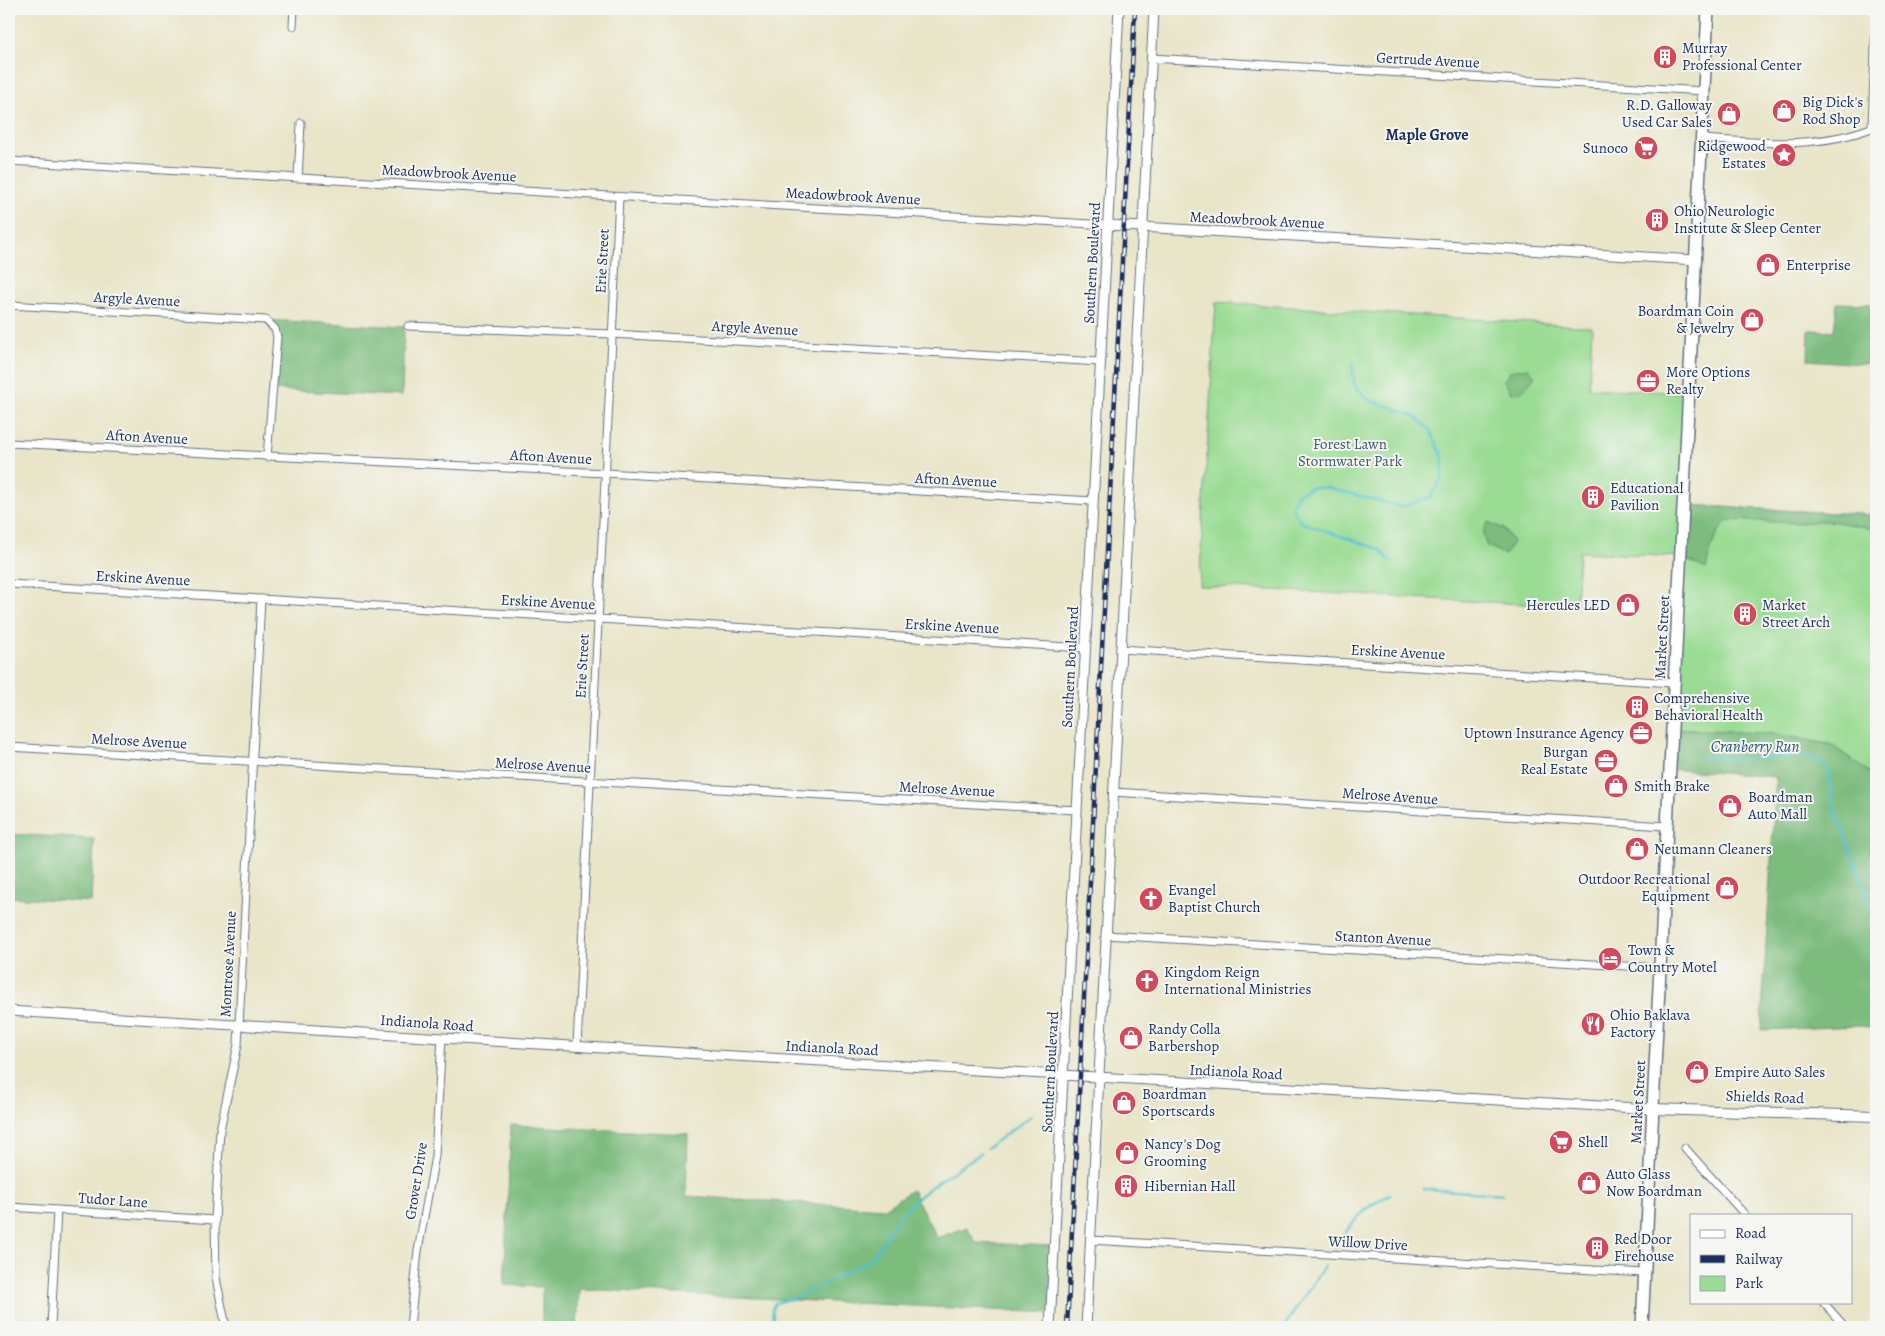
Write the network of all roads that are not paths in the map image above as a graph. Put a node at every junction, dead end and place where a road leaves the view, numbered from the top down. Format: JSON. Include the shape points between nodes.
{"nodes":[{"id":1,"x":294,"y":9,"type":"edge"},
{"id":2,"x":1119,"y":9,"type":"edge"},
{"id":3,"x":1154,"y":9,"type":"edge"},
{"id":4,"x":1708,"y":9,"type":"edge"},
{"id":5,"x":1876,"y":24,"type":"edge"},
{"id":6,"x":292,"y":26,"type":"dead end"},
{"id":7,"x":1151,"y":58,"type":"junction"},
{"id":8,"x":1704,"y":91,"type":"junction"},
{"id":9,"x":301,"y":123,"type":"dead end"},
{"id":10,"x":1874,"y":126,"type":"edge"},
{"id":11,"x":1702,"y":139,"type":"junction"},
{"id":12,"x":9,"y":161,"type":"edge"},
{"id":13,"x":298,"y":178,"type":"junction"},
{"id":14,"x":619,"y":196,"type":"junction"},
{"id":15,"x":1108,"y":225,"type":"junction"},
{"id":16,"x":1142,"y":227,"type":"junction"},
{"id":17,"x":1696,"y":260,"type":"junction"},
{"id":18,"x":9,"y":305,"type":"edge"},
{"id":19,"x":408,"y":326,"type":"dead end"},
{"id":20,"x":612,"y":334,"type":"junction"},
{"id":21,"x":1100,"y":362,"type":"junction"},
{"id":22,"x":9,"y":444,"type":"edge"},
{"id":23,"x":266,"y":458,"type":"junction"},
{"id":24,"x":605,"y":473,"type":"junction"},
{"id":25,"x":1093,"y":502,"type":"junction"},
{"id":26,"x":9,"y":584,"type":"edge"},
{"id":27,"x":261,"y":599,"type":"junction"},
{"id":28,"x":598,"y":619,"type":"junction"},
{"id":29,"x":1085,"y":648,"type":"junction"},
{"id":30,"x":1120,"y":649,"type":"junction"},
{"id":31,"x":1674,"y":683,"type":"junction"},
{"id":32,"x":9,"y":747,"type":"edge"},
{"id":33,"x":251,"y":761,"type":"junction"},
{"id":34,"x":590,"y":781,"type":"junction"},
{"id":35,"x":1112,"y":792,"type":"junction"},
{"id":36,"x":1076,"y":810,"type":"junction"},
{"id":37,"x":1666,"y":826,"type":"junction"},
{"id":38,"x":1105,"y":935,"type":"junction"},
{"id":39,"x":1660,"y":968,"type":"junction"},
{"id":40,"x":9,"y":1010,"type":"edge"},
{"id":41,"x":239,"y":1025,"type":"junction"},
{"id":42,"x":442,"y":1038,"type":"junction"},
{"id":43,"x":576,"y":1047,"type":"junction"},
{"id":44,"x":1064,"y":1076,"type":"junction"},
{"id":45,"x":1098,"y":1078,"type":"junction"},
{"id":46,"x":1653,"y":1109,"type":"junction"},
{"id":47,"x":1876,"y":1116,"type":"edge"},
{"id":48,"x":1685,"y":1148,"type":"dead end"},
{"id":49,"x":9,"y":1207,"type":"edge"},
{"id":50,"x":57,"y":1210,"type":"junction"},
{"id":51,"x":1744,"y":1214,"type":"edge"},
{"id":52,"x":215,"y":1220,"type":"junction"},
{"id":53,"x":1091,"y":1240,"type":"junction"},
{"id":54,"x":1644,"y":1273,"type":"junction"},
{"id":55,"x":1825,"y":1304,"type":"edge"},
{"id":56,"x":50,"y":1327,"type":"edge"},
{"id":57,"x":226,"y":1327,"type":"edge"},
{"id":58,"x":410,"y":1327,"type":"edge"},
{"id":59,"x":1050,"y":1327,"type":"edge"},
{"id":60,"x":1086,"y":1327,"type":"edge"},
{"id":61,"x":1642,"y":1327,"type":"edge"},
{"id":62,"x":1845,"y":1327,"type":"edge"}],
"edges":[{"from":1,"to":6,"type":"street"},
{"from":2,"to":15,"type":"street","name":"Southern Boulevard"},
{"from":3,"to":7,"type":"street"},
{"from":4,"to":8,"type":"main road","name":"Market Street"},
{"from":5,"to":10,"type":"street"},
{"from":7,"to":8,"type":"street","name":"Gertrude Avenue"},
{"from":7,"to":16,"type":"street"},
{"from":8,"to":11,"type":"main road","name":"Market Street"},
{"from":9,"to":13,"type":"street"},
{"from":10,"to":11,"type":"street","via":[[1810,142]]},
{"from":11,"to":17,"type":"main road","name":"Market Street"},
{"from":12,"to":13,"type":"street","name":"Meadowbrook Avenue"},
{"from":13,"to":14,"type":"street","name":"Meadowbrook Avenue"},
{"from":14,"to":15,"type":"street","name":"Meadowbrook Avenue"},
{"from":14,"to":20,"type":"street","name":"Erie Street"},
{"from":15,"to":16,"type":"street","name":"Meadowbrook Avenue"},
{"from":15,"to":21,"type":"street","name":"Southern Boulevard"},
{"from":16,"to":17,"type":"street","name":"Meadowbrook Avenue"},
{"from":16,"to":30,"type":"street"},
{"from":17,"to":31,"type":"main road","name":"Market Street"},
{"from":18,"to":23,"type":"street","name":"Argyle Avenue","via":[[264,320],[275,329],[277,337]]},
{"from":19,"to":20,"type":"street","name":"Argyle Avenue"},
{"from":20,"to":21,"type":"street","name":"Argyle Avenue"},
{"from":20,"to":24,"type":"street","name":"Erie Street"},
{"from":21,"to":25,"type":"street","name":"Southern Boulevard"},
{"from":22,"to":23,"type":"street","name":"Afton Avenue"},
{"from":23,"to":24,"type":"street","name":"Afton Avenue"},
{"from":24,"to":25,"type":"street","name":"Afton Avenue"},
{"from":24,"to":28,"type":"street","name":"Erie Street"},
{"from":25,"to":29,"type":"street","name":"Southern Boulevard"},
{"from":26,"to":27,"type":"street","name":"Erskine Avenue"},
{"from":27,"to":28,"type":"street","name":"Erskine Avenue"},
{"from":27,"to":33,"type":"street","name":"Montrose Avenue"},
{"from":28,"to":29,"type":"street","name":"Erskine Avenue"},
{"from":28,"to":34,"type":"street","name":"Erie Street"},
{"from":29,"to":36,"type":"street","name":"Southern Boulevard"},
{"from":30,"to":31,"type":"street","name":"Erskine Avenue"},
{"from":30,"to":35,"type":"street"},
{"from":31,"to":37,"type":"main road","name":"Market Street"},
{"from":32,"to":33,"type":"street","name":"Melrose Avenue"},
{"from":33,"to":34,"type":"street","name":"Melrose Avenue"},
{"from":33,"to":41,"type":"street","name":"Montrose Avenue"},
{"from":34,"to":36,"type":"street","name":"Melrose Avenue"},
{"from":34,"to":43,"type":"street","name":"Erie Street"},
{"from":35,"to":37,"type":"street","name":"Melrose Avenue"},
{"from":35,"to":38,"type":"street"},
{"from":36,"to":44,"type":"street","name":"Southern Boulevard"},
{"from":37,"to":39,"type":"main road","name":"Market Street"},
{"from":38,"to":39,"type":"street","name":"Stanton Avenue"},
{"from":38,"to":45,"type":"street"},
{"from":39,"to":46,"type":"main road","name":"Market Street"},
{"from":40,"to":41,"type":"street","name":"Indianola Road"},
{"from":41,"to":42,"type":"street","name":"Indianola Road"},
{"from":41,"to":52,"type":"street","name":"Montrose Avenue","via":[[235,1065],[220,1130]]},
{"from":42,"to":43,"type":"street","name":"Indianola Road"},
{"from":42,"to":58,"type":"street","name":"Grover Drive","via":[[435,1156],[418,1251]]},
{"from":43,"to":44,"type":"street","name":"Indianola Road"},
{"from":44,"to":45,"type":"street","name":"Indianola Road"},
{"from":44,"to":59,"type":"street","name":"Southern Boulevard"},
{"from":45,"to":46,"type":"street","name":"Indianola Road"},
{"from":45,"to":53,"type":"street"},
{"from":46,"to":47,"type":"main road","name":"Shields Road"},
{"from":46,"to":54,"type":"main road","name":"Market Street"},
{"from":48,"to":51,"type":"street"},
{"from":49,"to":50,"type":"street","name":"Tudor Lane"},
{"from":50,"to":52,"type":"street","name":"Tudor Lane"},
{"from":50,"to":56,"type":"street"},
{"from":52,"to":57,"type":"street","name":"Montrose Avenue","via":[[216,1278]]},
{"from":53,"to":54,"type":"street","name":"Willow Drive"},
{"from":53,"to":60,"type":"street"},
{"from":54,"to":61,"type":"main road","name":"Market Street"},
{"from":55,"to":62,"type":"street"}]}
